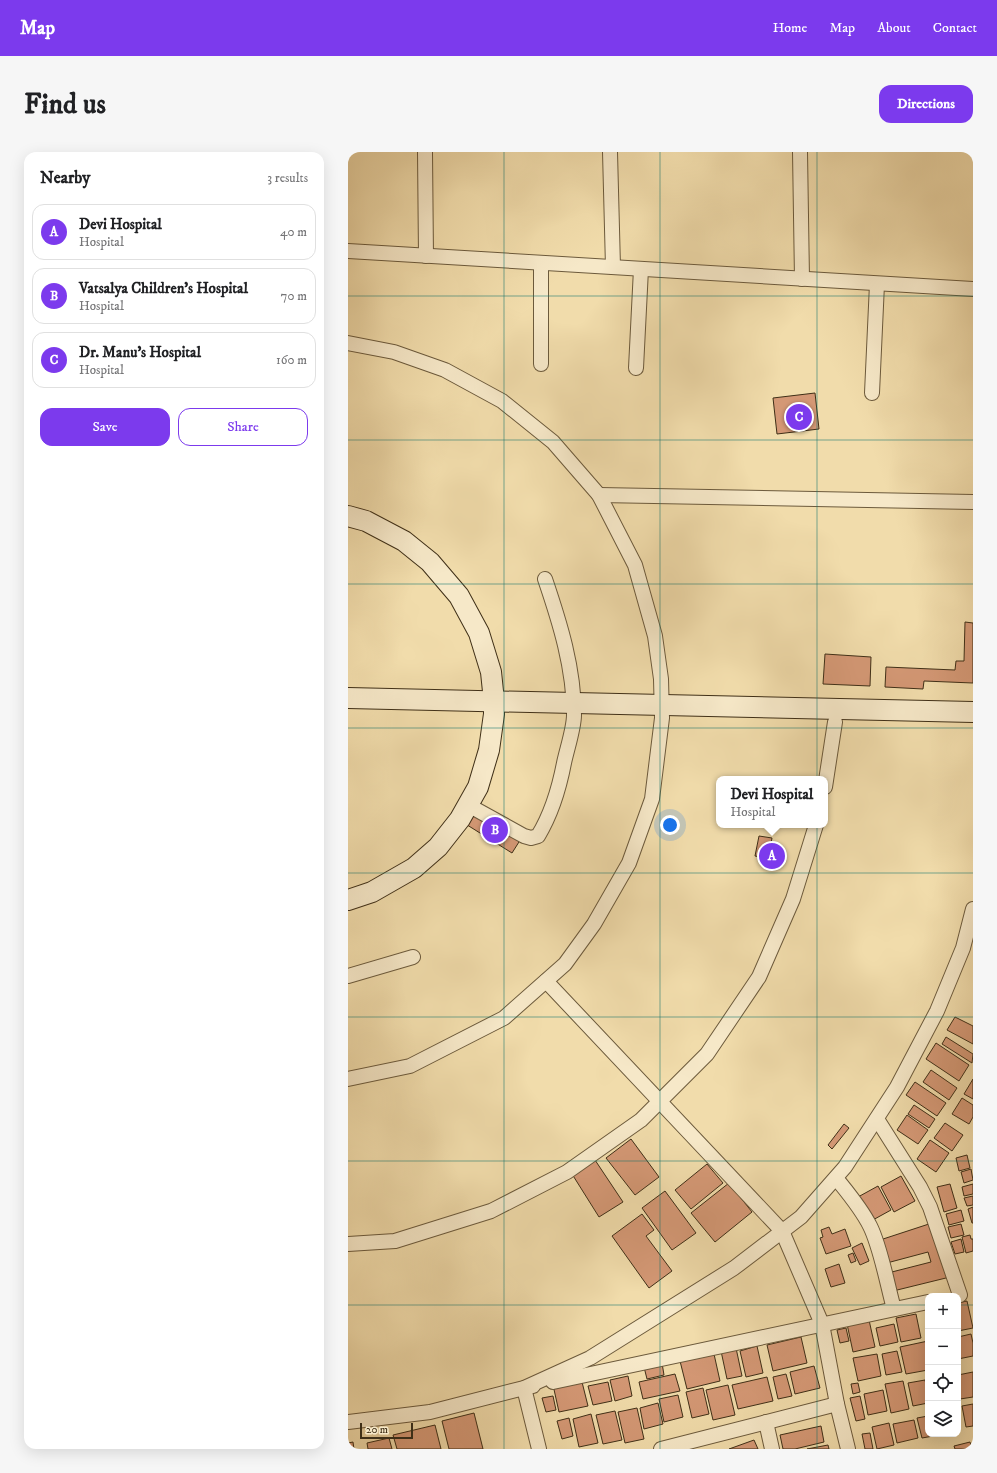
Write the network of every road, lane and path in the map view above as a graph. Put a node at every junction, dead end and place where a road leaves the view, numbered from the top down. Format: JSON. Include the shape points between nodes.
{"nodes":[{"id":1,"x":424,"y":152,"type":"edge"},
{"id":2,"x":610,"y":152,"type":"edge"},
{"id":3,"x":800,"y":152,"type":"edge"},
{"id":4,"x":348,"y":251,"type":"edge"},
{"id":5,"x":426,"y":256,"type":"junction"},
{"id":6,"x":542,"y":263,"type":"junction"},
{"id":7,"x":613,"y":267,"type":"junction"},
{"id":8,"x":641,"y":269,"type":"junction"},
{"id":9,"x":802,"y":279,"type":"junction"},
{"id":10,"x":877,"y":284,"type":"junction"},
{"id":11,"x":973,"y":289,"type":"edge"},
{"id":12,"x":348,"y":343,"type":"edge"},
{"id":13,"x":541,"y":364,"type":"dead end"},
{"id":14,"x":636,"y":368,"type":"dead end"},
{"id":15,"x":872,"y":393,"type":"dead end"},
{"id":16,"x":599,"y":495,"type":"junction"},
{"id":17,"x":973,"y":502,"type":"edge"},
{"id":18,"x":348,"y":516,"type":"edge"},
{"id":19,"x":545,"y":579,"type":"dead end"},
{"id":20,"x":348,"y":698,"type":"edge"},
{"id":21,"x":494,"y":708,"type":"junction"},
{"id":22,"x":574,"y":710,"type":"junction"},
{"id":23,"x":348,"y":711,"type":"edge"},
{"id":24,"x":662,"y":711,"type":"junction"},
{"id":25,"x":973,"y":712,"type":"edge"},
{"id":26,"x":835,"y":722,"type":"junction"},
{"id":27,"x":973,"y":725,"type":"edge"},
{"id":28,"x":827,"y":776,"type":"edge"},
{"id":29,"x":468,"y":805,"type":"junction"},
{"id":30,"x":815,"y":828,"type":"edge"},
{"id":31,"x":348,"y":900,"type":"edge"},
{"id":32,"x":973,"y":909,"type":"edge"},
{"id":33,"x":969,"y":939,"type":"edge"},
{"id":34,"x":413,"y":957,"type":"dead end"},
{"id":35,"x":348,"y":976,"type":"edge"},
{"id":36,"x":546,"y":981,"type":"junction"},
{"id":37,"x":348,"y":1080,"type":"edge"},
{"id":38,"x":660,"y":1101,"type":"junction"},
{"id":39,"x":877,"y":1119,"type":"junction"},
{"id":40,"x":836,"y":1178,"type":"junction"},
{"id":41,"x":782,"y":1231,"type":"junction"},
{"id":42,"x":348,"y":1244,"type":"edge"},
{"id":43,"x":963,"y":1294,"type":"edge"},
{"id":44,"x":925,"y":1303,"type":"edge"},
{"id":45,"x":894,"y":1309,"type":"junction"},
{"id":46,"x":822,"y":1324,"type":"junction"},
{"id":47,"x":524,"y":1388,"type":"junction"},
{"id":48,"x":837,"y":1404,"type":"junction"},
{"id":49,"x":348,"y":1422,"type":"edge"},
{"id":50,"x":766,"y":1422,"type":"junction"},
{"id":51,"x":684,"y":1446,"type":"edge"},
{"id":52,"x":539,"y":1449,"type":"edge"},
{"id":53,"x":661,"y":1449,"type":"edge"},
{"id":54,"x":772,"y":1449,"type":"edge"},
{"id":55,"x":848,"y":1449,"type":"edge"}],
"edges":[{"from":1,"to":5,"type":"street"},
{"from":2,"to":7,"type":"street"},
{"from":3,"to":9,"type":"street"},
{"from":4,"to":5,"type":"street"},
{"from":5,"to":6,"type":"street"},
{"from":6,"to":7,"type":"street"},
{"from":6,"to":13,"type":"street"},
{"from":7,"to":8,"type":"street"},
{"from":8,"to":9,"type":"street"},
{"from":8,"to":14,"type":"street"},
{"from":9,"to":10,"type":"street"},
{"from":10,"to":11,"type":"street"},
{"from":10,"to":15,"type":"street"},
{"from":12,"to":16,"type":"street","via":[[394,352],[445,370],[502,402],[553,442]]},
{"from":16,"to":17,"type":"street"},
{"from":16,"to":24,"type":"street","via":[[635,565],[655,636]]},
{"from":18,"to":21,"type":"main road","via":[[366,521],[404,541],[430,562],[459,596],[479,633],[490,672]]},
{"from":19,"to":22,"type":"street","via":[[568,655]]},
{"from":20,"to":21,"type":"main road"},
{"from":21,"to":22,"type":"main road"},
{"from":21,"to":23,"type":"main road"},
{"from":21,"to":29,"type":"main road","via":[[489,750],[478,787]]},
{"from":22,"to":24,"type":"main road"},
{"from":22,"to":29,"type":"street","via":[[554,803],[538,836],[524,836]]},
{"from":24,"to":25,"type":"main road"},
{"from":24,"to":26,"type":"main road"},
{"from":24,"to":36,"type":"street","via":[[652,799],[629,863],[594,924],[566,964]]},
{"from":26,"to":27,"type":"main road"},
{"from":26,"to":28,"type":"street"},
{"from":29,"to":31,"type":"main road","via":[[438,847],[414,868],[372,892]]},
{"from":30,"to":38,"type":"street","via":[[793,899],[759,977],[707,1054]]},
{"from":32,"to":33,"type":"street"},
{"from":33,"to":39,"type":"street","via":[[937,1011]]},
{"from":34,"to":35,"type":"street"},
{"from":36,"to":37,"type":"street","via":[[504,1018],[410,1066]]},
{"from":36,"to":38,"type":"street"},
{"from":38,"to":41,"type":"street"},
{"from":38,"to":42,"type":"street","via":[[641,1120],[567,1172],[491,1211],[395,1241]]},
{"from":39,"to":40,"type":"street"},
{"from":39,"to":43,"type":"street","via":[[930,1207]]},
{"from":40,"to":41,"type":"street","via":[[801,1217]]},
{"from":40,"to":45,"type":"street","via":[[859,1207],[870,1226]]},
{"from":41,"to":46,"type":"street"},
{"from":41,"to":47,"type":"street","via":[[734,1268],[590,1358]]},
{"from":44,"to":45,"type":"street"},
{"from":45,"to":46,"type":"street"},
{"from":46,"to":47,"type":"street"},
{"from":46,"to":48,"type":"street"},
{"from":47,"to":49,"type":"street","via":[[430,1412]]},
{"from":47,"to":52,"type":"street"},
{"from":48,"to":50,"type":"street"},
{"from":48,"to":55,"type":"street"},
{"from":50,"to":51,"type":"street"},
{"from":50,"to":54,"type":"street"},
{"from":51,"to":53,"type":"street"}]}
